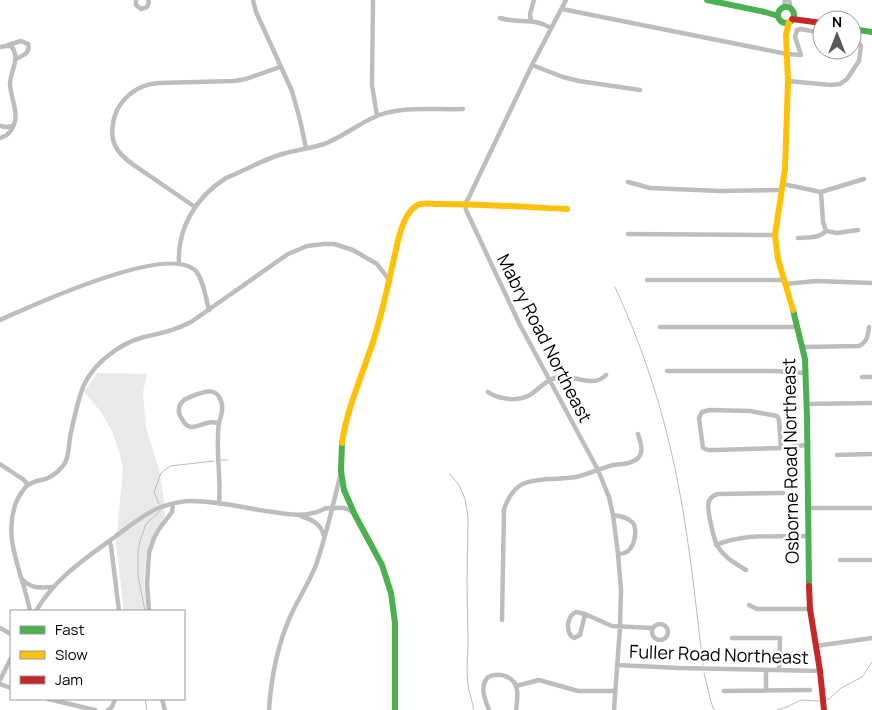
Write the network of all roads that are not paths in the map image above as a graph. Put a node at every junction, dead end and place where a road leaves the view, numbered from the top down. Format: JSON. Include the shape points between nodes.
{"nodes":[{"id":1,"x":136,"y":0,"type":"edge"},
{"id":2,"x":148,"y":0,"type":"edge"},
{"id":3,"x":253,"y":0,"type":"edge"},
{"id":4,"x":373,"y":0,"type":"edge"},
{"id":5,"x":534,"y":0,"type":"edge"},
{"id":6,"x":566,"y":0,"type":"edge"},
{"id":7,"x":707,"y":0,"type":"edge"},
{"id":8,"x":562,"y":9,"type":"junction"},
{"id":9,"x":783,"y":9,"type":"edge"},
{"id":10,"x":792,"y":16,"type":"junction"},
{"id":11,"x":500,"y":18,"type":"dead end"},
{"id":12,"x":531,"y":21,"type":"junction"},
{"id":13,"x":812,"y":22,"type":"edge"},
{"id":14,"x":551,"y":28,"type":"junction"},
{"id":15,"x":812,"y":31,"type":"edge"},
{"id":16,"x":786,"y":35,"type":"junction"},
{"id":17,"x":8,"y":45,"type":"junction"},
{"id":18,"x":0,"y":47,"type":"edge"},
{"id":19,"x":787,"y":54,"type":"junction"},
{"id":20,"x":16,"y":59,"type":"junction"},
{"id":21,"x":859,"y":60,"type":"edge"},
{"id":22,"x":532,"y":65,"type":"junction"},
{"id":23,"x":280,"y":66,"type":"junction"},
{"id":24,"x":788,"y":81,"type":"junction"},
{"id":25,"x":640,"y":90,"type":"dead end"},
{"id":26,"x":463,"y":109,"type":"dead end"},
{"id":27,"x":377,"y":116,"type":"junction"},
{"id":28,"x":0,"y":126,"type":"edge"},
{"id":29,"x":13,"y":126,"type":"junction"},
{"id":30,"x":0,"y":138,"type":"edge"},
{"id":31,"x":306,"y":148,"type":"junction"},
{"id":32,"x":864,"y":179,"type":"dead end"},
{"id":33,"x":628,"y":182,"type":"dead end"},
{"id":34,"x":783,"y":187,"type":"junction"},
{"id":35,"x":821,"y":192,"type":"junction"},
{"id":36,"x":466,"y":204,"type":"junction"},
{"id":37,"x":195,"y":207,"type":"junction"},
{"id":38,"x":567,"y":209,"type":"dead end"},
{"id":39,"x":858,"y":230,"type":"dead end"},
{"id":40,"x":826,"y":231,"type":"junction"},
{"id":41,"x":628,"y":234,"type":"dead end"},
{"id":42,"x":775,"y":235,"type":"junction"},
{"id":43,"x":798,"y":238,"type":"dead end"},
{"id":44,"x":179,"y":264,"type":"junction"},
{"id":45,"x":648,"y":280,"type":"dead end"},
{"id":46,"x":390,"y":281,"type":"junction"},
{"id":47,"x":784,"y":282,"type":"junction"},
{"id":48,"x":872,"y":282,"type":"edge"},
{"id":49,"x":209,"y":310,"type":"junction"},
{"id":50,"x":0,"y":320,"type":"edge"},
{"id":51,"x":660,"y":327,"type":"dead end"},
{"id":52,"x":798,"y":327,"type":"junction"},
{"id":53,"x":869,"y":327,"type":"dead end"},
{"id":54,"x":803,"y":348,"type":"junction"},
{"id":55,"x":668,"y":371,"type":"dead end"},
{"id":56,"x":805,"y":373,"type":"junction"},
{"id":57,"x":606,"y":375,"type":"dead end"},
{"id":58,"x":862,"y":377,"type":"dead end"},
{"id":59,"x":872,"y":377,"type":"edge"},
{"id":60,"x":549,"y":380,"type":"junction"},
{"id":61,"x":488,"y":392,"type":"dead end"},
{"id":62,"x":806,"y":404,"type":"junction"},
{"id":63,"x":872,"y":404,"type":"edge"},
{"id":64,"x":219,"y":424,"type":"junction"},
{"id":65,"x":638,"y":434,"type":"dead end"},
{"id":66,"x":806,"y":445,"type":"junction"},
{"id":67,"x":781,"y":448,"type":"junction"},
{"id":68,"x":870,"y":454,"type":"edge"},
{"id":69,"x":837,"y":455,"type":"dead end"},
{"id":70,"x":0,"y":464,"type":"edge"},
{"id":71,"x":598,"y":470,"type":"junction"},
{"id":72,"x":340,"y":475,"type":"junction"},
{"id":73,"x":28,"y":485,"type":"junction"},
{"id":74,"x":783,"y":493,"type":"dead end"},
{"id":75,"x":173,"y":504,"type":"junction"},
{"id":76,"x":219,"y":504,"type":"junction"},
{"id":77,"x":806,"y":508,"type":"junction"},
{"id":78,"x":872,"y":508,"type":"edge"},
{"id":79,"x":329,"y":509,"type":"junction"},
{"id":80,"x":352,"y":512,"type":"junction"},
{"id":81,"x":613,"y":515,"type":"junction"},
{"id":82,"x":299,"y":516,"type":"junction"},
{"id":83,"x":807,"y":536,"type":"junction"},
{"id":84,"x":324,"y":538,"type":"junction"},
{"id":85,"x":109,"y":541,"type":"junction"},
{"id":86,"x":716,"y":545,"type":"junction"},
{"id":87,"x":618,"y":554,"type":"junction"},
{"id":88,"x":840,"y":560,"type":"dead end"},
{"id":89,"x":872,"y":560,"type":"edge"},
{"id":90,"x":746,"y":570,"type":"dead end"},
{"id":91,"x":18,"y":574,"type":"junction"},
{"id":92,"x":53,"y":586,"type":"junction"},
{"id":93,"x":749,"y":605,"type":"dead end"},
{"id":94,"x":810,"y":609,"type":"junction"},
{"id":95,"x":30,"y":610,"type":"edge"},
{"id":96,"x":37,"y":610,"type":"edge"},
{"id":97,"x":119,"y":610,"type":"edge"},
{"id":98,"x":149,"y":610,"type":"edge"},
{"id":99,"x":585,"y":614,"type":"junction"},
{"id":100,"x":502,"y":620,"type":"dead end"},
{"id":101,"x":620,"y":627,"type":"junction"},
{"id":102,"x":652,"y":628,"type":"dead end"},
{"id":103,"x":732,"y":638,"type":"dead end"},
{"id":104,"x":872,"y":638,"type":"edge"},
{"id":105,"x":816,"y":646,"type":"junction"},
{"id":106,"x":10,"y":660,"type":"edge"},
{"id":107,"x":617,"y":665,"type":"junction"},
{"id":108,"x":766,"y":670,"type":"junction"},
{"id":109,"x":780,"y":670,"type":"junction"},
{"id":110,"x":820,"y":671,"type":"junction"},
{"id":111,"x":0,"y":680,"type":"edge"},
{"id":112,"x":516,"y":686,"type":"junction"},
{"id":113,"x":810,"y":690,"type":"dead end"},
{"id":114,"x":615,"y":691,"type":"junction"},
{"id":115,"x":724,"y":691,"type":"dead end"},
{"id":116,"x":766,"y":691,"type":"junction"},
{"id":117,"x":52,"y":700,"type":"edge"},
{"id":118,"x":95,"y":710,"type":"edge"},
{"id":119,"x":270,"y":710,"type":"edge"},
{"id":120,"x":395,"y":710,"type":"edge"},
{"id":121,"x":490,"y":710,"type":"edge"},
{"id":122,"x":516,"y":710,"type":"edge"},
{"id":123,"x":614,"y":710,"type":"edge"},
{"id":124,"x":824,"y":710,"type":"edge"}],
"edges":[{"from":1,"to":2,"type":"street","via":[[141,9],[147,7]]},
{"from":3,"to":23,"type":"street"},
{"from":4,"to":27,"type":"street","via":[[372,85]]},
{"from":5,"to":12,"type":"street"},
{"from":6,"to":8,"type":"street"},
{"from":7,"to":9,"type":"street","via":[[766,12]]},
{"from":8,"to":14,"type":"street"},
{"from":8,"to":19,"type":"street"},
{"from":9,"to":10,"type":"street"},
{"from":9,"to":10,"type":"street","via":[[784,22]]},
{"from":9,"to":16,"type":"street","name":"Osborne Road Northeast"},
{"from":10,"to":13,"type":"street"},
{"from":10,"to":16,"type":"street","name":"Osborne Road Northeast"},
{"from":11,"to":12,"type":"street"},
{"from":12,"to":14,"type":"street"},
{"from":14,"to":22,"type":"street"},
{"from":15,"to":19,"type":"street","via":[[797,30],[795,36],[802,54]]},
{"from":16,"to":19,"type":"street","name":"Osborne Road Northeast"},
{"from":17,"to":18,"type":"street"},
{"from":17,"to":20,"type":"street","via":[[15,51]]},
{"from":17,"to":20,"type":"street","via":[[21,41],[28,44],[28,52]]},
{"from":19,"to":24,"type":"street","name":"Osborne Road Northeast"},
{"from":20,"to":29,"type":"street","via":[[11,79],[16,114]]},
{"from":21,"to":24,"type":"street","via":[[847,80],[840,84]]},
{"from":22,"to":25,"type":"street","via":[[579,81]]},
{"from":22,"to":36,"type":"street"},
{"from":23,"to":31,"type":"street","via":[[296,105]]},
{"from":23,"to":37,"type":"street","via":[[234,81],[148,84],[134,90],[120,106],[113,129],[118,151]]},
{"from":24,"to":34,"type":"street","name":"Osborne Road Northeast"},
{"from":26,"to":27,"type":"street","via":[[403,110]]},
{"from":27,"to":31,"type":"street","via":[[336,139]]},
{"from":28,"to":29,"type":"street"},
{"from":29,"to":30,"type":"street","via":[[6,136]]},
{"from":31,"to":37,"type":"street","via":[[277,155],[226,178],[209,190]]},
{"from":32,"to":35,"type":"street"},
{"from":33,"to":34,"type":"street","via":[[650,188],[720,191]]},
{"from":34,"to":35,"type":"street"},
{"from":34,"to":42,"type":"street","name":"Osborne Road Northeast"},
{"from":35,"to":40,"type":"street"},
{"from":36,"to":38,"type":"street"},
{"from":36,"to":46,"type":"street","via":[[418,205],[410,210],[392,263]]},
{"from":36,"to":60,"type":"street","name":"Mabry Road Northeast","via":[[513,312]]},
{"from":37,"to":44,"type":"street","via":[[181,236]]},
{"from":39,"to":40,"type":"street"},
{"from":40,"to":43,"type":"street","via":[[823,235]]},
{"from":41,"to":42,"type":"street"},
{"from":42,"to":47,"type":"street","name":"Osborne Road Northeast"},
{"from":44,"to":49,"type":"street","via":[[191,267],[198,274]]},
{"from":44,"to":50,"type":"street","via":[[137,268],[114,275]]},
{"from":45,"to":47,"type":"street"},
{"from":46,"to":49,"type":"street","via":[[377,264],[353,250],[334,244],[313,245],[288,254]]},
{"from":46,"to":72,"type":"street","via":[[346,417]]},
{"from":47,"to":48,"type":"street"},
{"from":47,"to":52,"type":"street","name":"Osborne Road Northeast"},
{"from":49,"to":73,"type":"street","via":[[174,330],[135,340],[101,362],[81,390],[66,461],[48,478]]},
{"from":51,"to":52,"type":"street"},
{"from":52,"to":54,"type":"street","name":"Osborne Road Northeast"},
{"from":53,"to":54,"type":"street","via":[[866,341],[858,346]]},
{"from":54,"to":56,"type":"street","name":"Osborne Road Northeast"},
{"from":55,"to":56,"type":"street"},
{"from":56,"to":62,"type":"street","name":"Osborne Road Northeast"},
{"from":57,"to":60,"type":"street","via":[[595,381],[566,377]]},
{"from":58,"to":59,"type":"street"},
{"from":60,"to":61,"type":"street","via":[[521,399],[497,398]]},
{"from":60,"to":71,"type":"street","name":"Mabry Road Northeast"},
{"from":62,"to":63,"type":"street"},
{"from":62,"to":66,"type":"street","name":"Osborne Road Northeast"},
{"from":64,"to":64,"type":"street","via":[[213,421],[196,427],[188,426],[180,415],[180,404],[207,390],[214,392],[221,403]]},
{"from":64,"to":76,"type":"street"},
{"from":65,"to":71,"type":"street","via":[[641,458]]},
{"from":66,"to":67,"type":"street"},
{"from":66,"to":77,"type":"street","name":"Osborne Road Northeast"},
{"from":67,"to":67,"type":"street","via":[[708,450],[703,448],[699,418],[702,412],[710,410],[750,410],[777,416]]},
{"from":68,"to":69,"type":"street"},
{"from":70,"to":73,"type":"street"},
{"from":71,"to":81,"type":"street","name":"Mabry Road Northeast"},
{"from":71,"to":100,"type":"street","via":[[575,477],[524,483],[507,500],[503,520]]},
{"from":72,"to":79,"type":"street"},
{"from":72,"to":80,"type":"street"},
{"from":73,"to":91,"type":"street","via":[[9,520]]},
{"from":74,"to":86,"type":"street","via":[[718,494],[710,498],[708,510]]},
{"from":75,"to":76,"type":"street","via":[[192,501]]},
{"from":75,"to":85,"type":"street","via":[[146,515]]},
{"from":75,"to":98,"type":"street","via":[[172,512],[159,529],[149,553],[146,584]]},
{"from":76,"to":82,"type":"street"},
{"from":77,"to":78,"type":"street"},
{"from":77,"to":83,"type":"street","name":"Osborne Road Northeast"},
{"from":79,"to":80,"type":"street","via":[[344,507]]},
{"from":79,"to":82,"type":"street"},
{"from":79,"to":84,"type":"street"},
{"from":80,"to":120,"type":"street","via":[[369,538],[390,585],[395,624]]},
{"from":81,"to":87,"type":"street","name":"Mabry Road Northeast"},
{"from":81,"to":87,"type":"street","via":[[632,522],[635,530],[628,552]]},
{"from":82,"to":84,"type":"street","via":[[318,524]]},
{"from":83,"to":86,"type":"street","via":[[741,537]]},
{"from":83,"to":94,"type":"street","name":"Osborne Road Northeast"},
{"from":84,"to":119,"type":"street","via":[[311,576],[284,632],[273,673]]},
{"from":85,"to":92,"type":"street"},
{"from":85,"to":97,"type":"street"},
{"from":86,"to":90,"type":"street","via":[[727,558]]},
{"from":87,"to":101,"type":"street","name":"Mabry Road Northeast"},
{"from":88,"to":89,"type":"street"},
{"from":91,"to":92,"type":"street","via":[[32,587]]},
{"from":91,"to":95,"type":"street"},
{"from":92,"to":96,"type":"street"},
{"from":93,"to":94,"type":"street","via":[[757,609]]},
{"from":94,"to":105,"type":"street","name":"Osborne Road Northeast"},
{"from":99,"to":99,"type":"street","via":[[576,612],[570,618],[568,630],[574,638],[580,635]]},
{"from":99,"to":101,"type":"street"},
{"from":101,"to":102,"type":"street"},
{"from":101,"to":107,"type":"street","name":"Mabry Road Northeast"},
{"from":103,"to":109,"type":"street","via":[[780,638]]},
{"from":104,"to":105,"type":"street"},
{"from":105,"to":110,"type":"street","name":"Osborne Road Northeast"},
{"from":106,"to":111,"type":"street"},
{"from":107,"to":108,"type":"street","name":"Fuller Road Northeast"},
{"from":107,"to":114,"type":"street","name":"Mabry Road Northeast"},
{"from":108,"to":109,"type":"street","name":"Fuller Road Northeast"},
{"from":108,"to":116,"type":"street"},
{"from":109,"to":110,"type":"street","name":"Fuller Road Northeast"},
{"from":110,"to":124,"type":"street","name":"Osborne Road Northeast"},
{"from":112,"to":114,"type":"street","via":[[539,680],[578,691]]},
{"from":112,"to":121,"type":"street","via":[[513,680],[504,676],[488,677],[483,687]]},
{"from":112,"to":122,"type":"street"},
{"from":113,"to":116,"type":"street"},
{"from":114,"to":123,"type":"street","name":"Mabry Road Northeast"},
{"from":115,"to":116,"type":"street"},
{"from":117,"to":118,"type":"street"}]}
